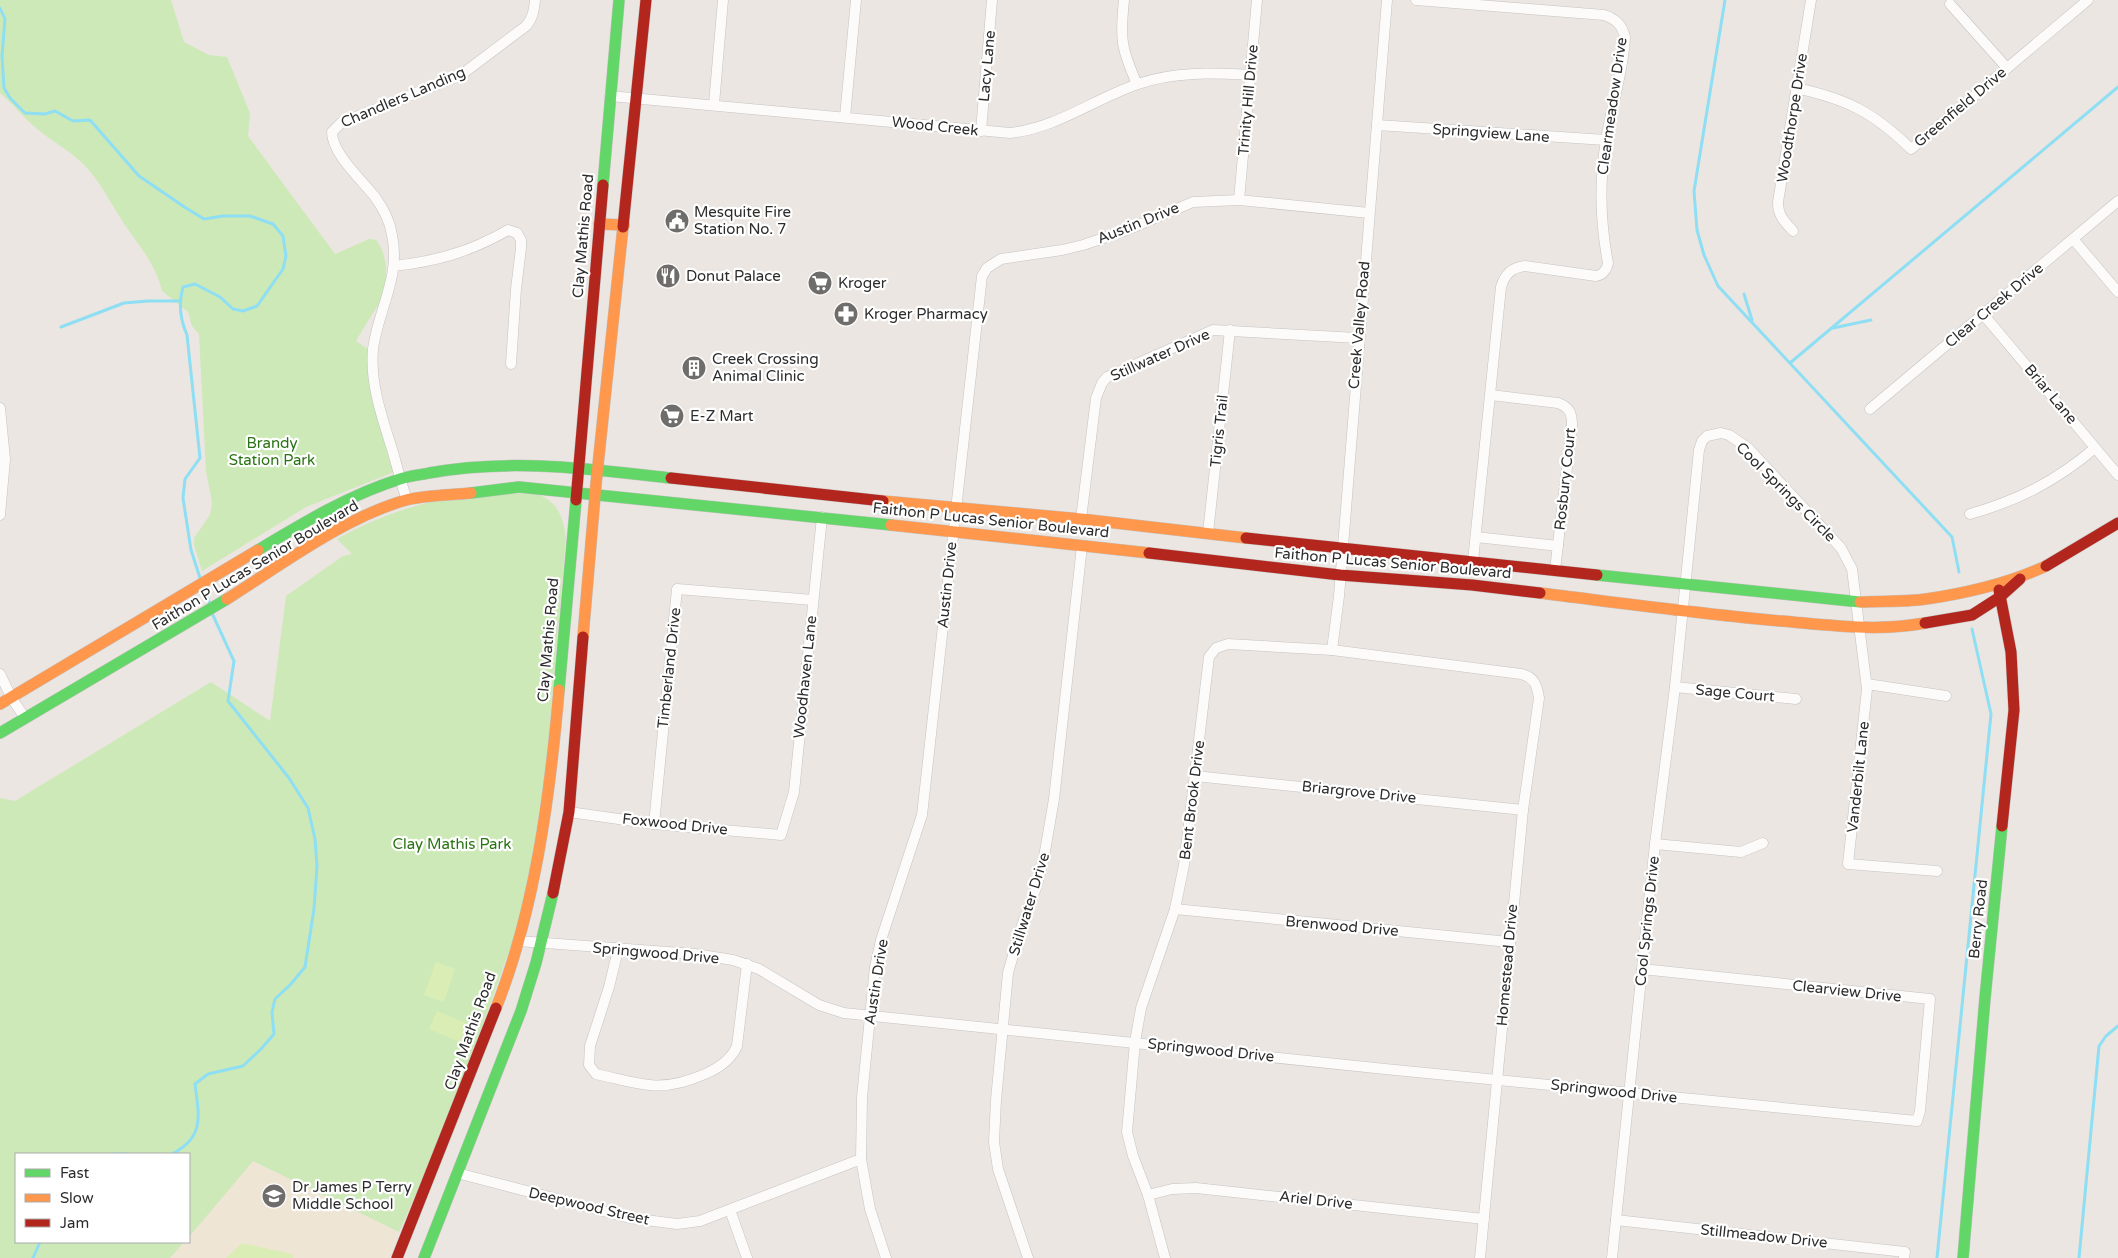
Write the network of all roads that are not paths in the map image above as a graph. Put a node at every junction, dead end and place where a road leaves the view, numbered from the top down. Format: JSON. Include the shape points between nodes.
{"nodes":[{"id":1,"x":535,"y":0,"type":"edge"},
{"id":2,"x":619,"y":0,"type":"edge"},
{"id":3,"x":646,"y":0,"type":"edge"},
{"id":4,"x":723,"y":0,"type":"edge"},
{"id":5,"x":856,"y":0,"type":"edge"},
{"id":6,"x":992,"y":0,"type":"edge"},
{"id":7,"x":1124,"y":0,"type":"edge"},
{"id":8,"x":1257,"y":0,"type":"edge"},
{"id":9,"x":1387,"y":0,"type":"edge"},
{"id":10,"x":1416,"y":0,"type":"edge"},
{"id":11,"x":1810,"y":0,"type":"edge"},
{"id":12,"x":2088,"y":0,"type":"edge"},
{"id":13,"x":1950,"y":4,"type":"dead end"},
{"id":14,"x":2007,"y":68,"type":"junction"},
{"id":15,"x":1251,"y":75,"type":"junction"},
{"id":16,"x":1137,"y":84,"type":"junction"},
{"id":17,"x":1796,"y":88,"type":"junction"},
{"id":18,"x":610,"y":96,"type":"junction"},
{"id":19,"x":637,"y":98,"type":"junction"},
{"id":20,"x":714,"y":104,"type":"junction"},
{"id":21,"x":846,"y":117,"type":"junction"},
{"id":22,"x":1377,"y":125,"type":"junction"},
{"id":23,"x":981,"y":132,"type":"junction"},
{"id":24,"x":1606,"y":140,"type":"junction"},
{"id":25,"x":1240,"y":200,"type":"junction"},
{"id":26,"x":2118,"y":201,"type":"edge"},
{"id":27,"x":1369,"y":213,"type":"junction"},
{"id":28,"x":599,"y":224,"type":"junction"},
{"id":29,"x":624,"y":226,"type":"junction"},
{"id":30,"x":1793,"y":231,"type":"dead end"},
{"id":31,"x":2073,"y":239,"type":"junction"},
{"id":32,"x":394,"y":266,"type":"junction"},
{"id":33,"x":2118,"y":292,"type":"edge"},
{"id":34,"x":1983,"y":314,"type":"junction"},
{"id":35,"x":590,"y":325,"type":"junction"},
{"id":36,"x":614,"y":327,"type":"junction"},
{"id":37,"x":1230,"y":330,"type":"junction"},
{"id":38,"x":1358,"y":338,"type":"junction"},
{"id":39,"x":512,"y":364,"type":"dead end"},
{"id":40,"x":1490,"y":395,"type":"junction"},
{"id":41,"x":0,"y":408,"type":"edge"},
{"id":42,"x":1870,"y":409,"type":"dead end"},
{"id":43,"x":2096,"y":448,"type":"junction"},
{"id":44,"x":577,"y":468,"type":"junction"},
{"id":45,"x":598,"y":470,"type":"junction"},
{"id":46,"x":2118,"y":475,"type":"edge"},
{"id":47,"x":400,"y":479,"type":"junction"},
{"id":48,"x":788,"y":491,"type":"junction"},
{"id":49,"x":575,"y":492,"type":"junction"},
{"id":50,"x":596,"y":494,"type":"junction"},
{"id":51,"x":407,"y":500,"type":"junction"},
{"id":52,"x":956,"y":508,"type":"junction"},
{"id":53,"x":786,"y":514,"type":"junction"},
{"id":54,"x":1970,"y":514,"type":"dead end"},
{"id":55,"x":0,"y":515,"type":"edge"},
{"id":56,"x":822,"y":517,"type":"junction"},
{"id":57,"x":1081,"y":519,"type":"junction"},
{"id":58,"x":2118,"y":522,"type":"edge"},
{"id":59,"x":954,"y":531,"type":"junction"},
{"id":60,"x":1208,"y":533,"type":"junction"},
{"id":61,"x":1476,"y":537,"type":"junction"},
{"id":62,"x":1082,"y":546,"type":"junction"},
{"id":63,"x":1558,"y":546,"type":"junction"},
{"id":64,"x":1342,"y":550,"type":"junction"},
{"id":65,"x":1473,"y":561,"type":"junction"},
{"id":66,"x":1555,"y":570,"type":"junction"},
{"id":67,"x":1340,"y":575,"type":"junction"},
{"id":68,"x":2024,"y":576,"type":"junction"},
{"id":69,"x":1684,"y":584,"type":"junction"},
{"id":70,"x":1998,"y":584,"type":"junction"},
{"id":71,"x":2000,"y":597,"type":"junction"},
{"id":72,"x":813,"y":600,"type":"junction"},
{"id":73,"x":1856,"y":602,"type":"junction"},
{"id":74,"x":1682,"y":610,"type":"junction"},
{"id":75,"x":1859,"y":628,"type":"junction"},
{"id":76,"x":1332,"y":650,"type":"junction"},
{"id":77,"x":0,"y":674,"type":"edge"},
{"id":78,"x":1529,"y":676,"type":"joint"},
{"id":79,"x":1867,"y":684,"type":"junction"},
{"id":80,"x":1675,"y":687,"type":"junction"},
{"id":81,"x":1946,"y":696,"type":"dead end"},
{"id":82,"x":11,"y":697,"type":"junction"},
{"id":83,"x":1796,"y":698,"type":"dead end"},
{"id":84,"x":0,"y":704,"type":"edge"},
{"id":85,"x":25,"y":718,"type":"junction"},
{"id":86,"x":0,"y":733,"type":"edge"},
{"id":87,"x":1195,"y":776,"type":"junction"},
{"id":88,"x":1523,"y":810,"type":"junction"},
{"id":89,"x":569,"y":812,"type":"junction"},
{"id":90,"x":654,"y":824,"type":"junction"},
{"id":91,"x":781,"y":835,"type":"joint"},
{"id":92,"x":1763,"y":843,"type":"dead end"},
{"id":93,"x":1655,"y":844,"type":"junction"},
{"id":94,"x":1937,"y":871,"type":"dead end"},
{"id":95,"x":1174,"y":909,"type":"junction"},
{"id":96,"x":518,"y":941,"type":"junction"},
{"id":97,"x":1509,"y":942,"type":"junction"},
{"id":98,"x":540,"y":944,"type":"junction"},
{"id":99,"x":618,"y":950,"type":"junction"},
{"id":100,"x":747,"y":964,"type":"junction"},
{"id":101,"x":1642,"y":969,"type":"junction"},
{"id":102,"x":870,"y":1014,"type":"junction"},
{"id":103,"x":1001,"y":1028,"type":"junction"},
{"id":104,"x":1135,"y":1042,"type":"junction"},
{"id":105,"x":1497,"y":1080,"type":"junction"},
{"id":106,"x":1629,"y":1093,"type":"junction"},
{"id":107,"x":1917,"y":1121,"type":"joint"},
{"id":108,"x":861,"y":1159,"type":"junction"},
{"id":109,"x":457,"y":1173,"type":"junction"},
{"id":110,"x":1148,"y":1195,"type":"junction"},
{"id":111,"x":730,"y":1210,"type":"junction"},
{"id":112,"x":1484,"y":1219,"type":"junction"},
{"id":113,"x":1616,"y":1220,"type":"junction"},
{"id":114,"x":397,"y":1258,"type":"edge"},
{"id":115,"x":424,"y":1258,"type":"edge"},
{"id":116,"x":747,"y":1258,"type":"edge"},
{"id":117,"x":886,"y":1258,"type":"edge"},
{"id":118,"x":1028,"y":1258,"type":"edge"},
{"id":119,"x":1165,"y":1258,"type":"edge"},
{"id":120,"x":1480,"y":1258,"type":"edge"},
{"id":121,"x":1612,"y":1258,"type":"edge"},
{"id":122,"x":1904,"y":1258,"type":"edge"},
{"id":123,"x":1963,"y":1258,"type":"edge"}],
"edges":[{"from":1,"to":32,"type":"street","name":"Chandlers Landing","via":[[531,20],[526,26],[461,75],[333,128],[332,137],[339,152],[384,211],[392,233]]},
{"from":2,"to":18,"type":"main road","name":"Clay Mathis Road"},
{"from":3,"to":19,"type":"main road"},
{"from":4,"to":20,"type":"street"},
{"from":5,"to":21,"type":"street"},
{"from":6,"to":23,"type":"street","name":"Lacy Lane"},
{"from":7,"to":16,"type":"street","via":[[1122,42]]},
{"from":8,"to":15,"type":"street","name":"Trinity Hill Drive"},
{"from":9,"to":22,"type":"street","name":"Creek Valley Road"},
{"from":10,"to":24,"type":"street","name":"Clearmeadow Drive","via":[[1604,15],[1617,21],[1623,30],[1624,43]]},
{"from":11,"to":17,"type":"street","name":"Woodthorpe Drive"},
{"from":12,"to":14,"type":"street","name":"Greenfield Drive"},
{"from":13,"to":14,"type":"street"},
{"from":14,"to":17,"type":"street","name":"Greenfield Drive","via":[[1911,148],[1861,109],[1835,97]]},
{"from":15,"to":16,"type":"street","name":"Wood Creek","via":[[1169,75]]},
{"from":15,"to":25,"type":"street","name":"Trinity Hill Drive"},
{"from":16,"to":23,"type":"street","name":"Wood Creek","via":[[1032,130]]},
{"from":17,"to":30,"type":"street","name":"Woodthorpe Drive","via":[[1778,202],[1778,212]]},
{"from":18,"to":19,"type":"street","name":"Wood Creek"},
{"from":18,"to":28,"type":"main road","name":"Clay Mathis Road"},
{"from":19,"to":20,"type":"street","name":"Wood Creek"},
{"from":19,"to":29,"type":"main road"},
{"from":20,"to":21,"type":"street","name":"Wood Creek"},
{"from":21,"to":23,"type":"street","name":"Wood Creek"},
{"from":22,"to":24,"type":"street","name":"Springview Lane"},
{"from":22,"to":27,"type":"street","name":"Creek Valley Road"},
{"from":24,"to":40,"type":"street","name":"Clearmeadow Drive","via":[[1600,197],[1607,268],[1600,276],[1525,266],[1507,273],[1501,288]]},
{"from":25,"to":27,"type":"street","name":"Austin Drive"},
{"from":25,"to":52,"type":"street","name":"Austin Drive","via":[[1192,202],[1083,245],[1001,259],[987,268],[980,282]]},
{"from":26,"to":31,"type":"street","name":"Clear Creek Drive"},
{"from":27,"to":38,"type":"street","name":"Creek Valley Road"},
{"from":28,"to":29,"type":"main road"},
{"from":28,"to":35,"type":"main road","name":"Clay Mathis Road"},
{"from":29,"to":36,"type":"main road"},
{"from":31,"to":33,"type":"street"},
{"from":31,"to":34,"type":"street","name":"Clear Creek Drive"},
{"from":32,"to":39,"type":"street","via":[[430,262],[508,230],[517,233],[521,248]]},
{"from":32,"to":47,"type":"street","via":[[373,350],[379,408]]},
{"from":34,"to":42,"type":"street","name":"Clear Creek Drive"},
{"from":34,"to":43,"type":"street","name":"Briar Lane"},
{"from":35,"to":36,"type":"main road"},
{"from":35,"to":44,"type":"main road","name":"Clay Mathis Road"},
{"from":36,"to":45,"type":"main road"},
{"from":37,"to":38,"type":"street","name":"Stillwater Drive"},
{"from":37,"to":57,"type":"street","name":"Stillwater Drive","via":[[1213,330],[1117,371],[1102,383],[1096,398]]},
{"from":37,"to":60,"type":"street","name":"Tigris Trail"},
{"from":38,"to":64,"type":"street","name":"Creek Valley Road"},
{"from":40,"to":61,"type":"street","name":"Clearmeadow Drive"},
{"from":40,"to":63,"type":"street","name":"Rosbury Court","via":[[1558,403],[1570,413],[1572,424]]},
{"from":41,"to":55,"type":"street","via":[[5,459]]},
{"from":43,"to":46,"type":"street","name":"Briar Lane"},
{"from":43,"to":54,"type":"street","via":[[2032,492]]},
{"from":44,"to":45,"type":"main road","name":"Faithon P Lucas Senior Boulevard"},
{"from":44,"to":47,"type":"main road","name":"Faithon P Lucas Senior Boulevard","via":[[490,465]]},
{"from":44,"to":49,"type":"main road","name":"Clay Mathis Road"},
{"from":45,"to":48,"type":"main road","name":"Faithon P Lucas Senior Boulevard"},
{"from":45,"to":50,"type":"main road"},
{"from":47,"to":51,"type":"street"},
{"from":47,"to":82,"type":"main road","name":"Faithon P Lucas Senior Boulevard","via":[[328,508]]},
{"from":48,"to":52,"type":"main road","name":"Faithon P Lucas Senior Boulevard"},
{"from":48,"to":53,"type":"main road"},
{"from":49,"to":50,"type":"main road","name":"Faithon P Lucas Senior Boulevard"},
{"from":49,"to":51,"type":"main road","name":"Faithon P Lucas Senior Boulevard","via":[[519,487]]},
{"from":49,"to":96,"type":"main road","name":"Clay Mathis Road","via":[[554,741],[535,870]]},
{"from":50,"to":53,"type":"main road","name":"Faithon P Lucas Senior Boulevard"},
{"from":50,"to":89,"type":"main road"},
{"from":51,"to":85,"type":"main road","name":"Faithon P Lucas Senior Boulevard","via":[[338,530]]},
{"from":52,"to":57,"type":"main road","name":"Faithon P Lucas Senior Boulevard"},
{"from":52,"to":59,"type":"street","name":"Austin Drive"},
{"from":53,"to":56,"type":"main road","name":"Faithon P Lucas Senior Boulevard"},
{"from":56,"to":59,"type":"main road","name":"Faithon P Lucas Senior Boulevard"},
{"from":56,"to":72,"type":"street","name":"Woodhaven Lane"},
{"from":57,"to":60,"type":"main road","name":"Faithon P Lucas Senior Boulevard"},
{"from":58,"to":68,"type":"main road","name":"Faithon P Lucas Senior Boulevard","via":[[2073,551]]},
{"from":59,"to":62,"type":"main road","name":"Faithon P Lucas Senior Boulevard"},
{"from":59,"to":102,"type":"street","name":"Austin Drive","via":[[922,815],[881,940]]},
{"from":60,"to":64,"type":"main road","name":"Faithon P Lucas Senior Boulevard"},
{"from":61,"to":63,"type":"street"},
{"from":61,"to":65,"type":"street","name":"Clearmeadow Drive"},
{"from":62,"to":67,"type":"main road","name":"Faithon P Lucas Senior Boulevard"},
{"from":62,"to":103,"type":"street","name":"Stillwater Drive","via":[[1054,799],[1039,876],[1008,973]]},
{"from":63,"to":66,"type":"street","name":"Rosbury Court"},
{"from":64,"to":65,"type":"main road","name":"Faithon P Lucas Senior Boulevard"},
{"from":64,"to":67,"type":"street","name":"Creek Valley Road"},
{"from":65,"to":66,"type":"main road","name":"Faithon P Lucas Senior Boulevard"},
{"from":66,"to":69,"type":"main road","name":"Faithon P Lucas Senior Boulevard"},
{"from":67,"to":74,"type":"main road","name":"Faithon P Lucas Senior Boulevard","via":[[1472,585]]},
{"from":67,"to":76,"type":"street","name":"Creek Valley Road"},
{"from":68,"to":70,"type":"main road","name":"Faithon P Lucas Senior Boulevard"},
{"from":68,"to":71,"type":"main road","name":"Faithon P Lucas Senior Boulevard"},
{"from":69,"to":73,"type":"main road","name":"Faithon P Lucas Senior Boulevard"},
{"from":69,"to":73,"type":"street","name":"Cool Springs Circle","via":[[1698,450],[1707,436],[1721,433],[1748,448],[1841,548],[1852,568]]},
{"from":69,"to":74,"type":"street","name":"Cool Springs Drive"},
{"from":70,"to":71,"type":"main road","name":"Berry Road"},
{"from":70,"to":73,"type":"main road","name":"Faithon P Lucas Senior Boulevard","via":[[1925,599]]},
{"from":71,"to":75,"type":"main road","name":"Faithon P Lucas Senior Boulevard","via":[[1972,615],[1950,620]]},
{"from":71,"to":123,"type":"main road","name":"Berry Road","via":[[2011,652],[2014,710]]},
{"from":72,"to":90,"type":"street","name":"Timberland Drive","via":[[677,589]]},
{"from":72,"to":91,"type":"street","name":"Woodhaven Lane","via":[[794,792]]},
{"from":73,"to":75,"type":"street","name":"Vanderbilt Lane"},
{"from":74,"to":75,"type":"main road","name":"Faithon P Lucas Senior Boulevard"},
{"from":74,"to":80,"type":"street","name":"Cool Springs Drive"},
{"from":75,"to":79,"type":"street","name":"Vanderbilt Lane"},
{"from":76,"to":78,"type":"street","name":"Bent Brook Drive"},
{"from":76,"to":87,"type":"street","name":"Bent Brook Drive","via":[[1228,644],[1213,651],[1207,664]]},
{"from":77,"to":82,"type":"street"},
{"from":78,"to":88,"type":"street","name":"Homestead Drive","via":[[1537,687],[1539,698]]},
{"from":79,"to":81,"type":"street"},
{"from":79,"to":94,"type":"street","name":"Vanderbilt Lane","via":[[1848,864]]},
{"from":80,"to":83,"type":"street","name":"Sage Court"},
{"from":80,"to":93,"type":"street","name":"Cool Springs Drive"},
{"from":82,"to":84,"type":"main road","name":"Faithon P Lucas Senior Boulevard"},
{"from":82,"to":85,"type":"street"},
{"from":85,"to":86,"type":"main road","name":"Faithon P Lucas Senior Boulevard"},
{"from":87,"to":88,"type":"street","name":"Briargrove Drive"},
{"from":87,"to":95,"type":"street","name":"Bent Brook Drive","via":[[1184,865]]},
{"from":88,"to":97,"type":"street","name":"Homestead Drive"},
{"from":89,"to":90,"type":"street","name":"Foxwood Drive"},
{"from":89,"to":98,"type":"main road"},
{"from":90,"to":91,"type":"street","name":"Foxwood Drive"},
{"from":92,"to":93,"type":"street","via":[[1741,852]]},
{"from":93,"to":101,"type":"street","name":"Cool Springs Drive"},
{"from":95,"to":97,"type":"street","name":"Brenwood Drive"},
{"from":95,"to":104,"type":"street","name":"Bent Brook Drive","via":[[1141,1008]]},
{"from":96,"to":98,"type":"street","name":"Springwood Drive"},
{"from":96,"to":114,"type":"main road","name":"Clay Mathis Road","via":[[480,1052]]},
{"from":97,"to":105,"type":"street","name":"Homestead Drive"},
{"from":98,"to":99,"type":"street","name":"Springwood Drive"},
{"from":98,"to":109,"type":"main road","via":[[521,1011]]},
{"from":99,"to":100,"type":"street","name":"Springwood Drive","via":[[696,954]]},
{"from":99,"to":100,"type":"street","via":[[590,1046],[589,1065],[596,1074],[648,1086],[665,1087],[689,1081],[723,1064],[734,1053]]},
{"from":100,"to":102,"type":"street","name":"Springwood Drive","via":[[819,1005],[844,1013]]},
{"from":101,"to":106,"type":"street","name":"Cool Springs Drive"},
{"from":101,"to":107,"type":"street","name":"Clearview Drive","via":[[1930,999]]},
{"from":102,"to":103,"type":"street","name":"Springwood Drive"},
{"from":102,"to":108,"type":"street","name":"Austin Drive","via":[[862,1097]]},
{"from":103,"to":104,"type":"street","name":"Springwood Drive"},
{"from":103,"to":118,"type":"street","name":"Stillwater Drive","via":[[994,1142],[998,1169]]},
{"from":104,"to":105,"type":"street","name":"Springwood Drive"},
{"from":104,"to":110,"type":"street","name":"Bent Brook Drive","via":[[1127,1132]]},
{"from":105,"to":106,"type":"street","name":"Springwood Drive"},
{"from":105,"to":112,"type":"street","name":"Homestead Drive"},
{"from":106,"to":107,"type":"street","name":"Springwood Drive"},
{"from":106,"to":113,"type":"street","name":"Cool Springs Drive"},
{"from":108,"to":111,"type":"street","name":"Deepwood Street"},
{"from":108,"to":117,"type":"street","name":"Austin Drive","via":[[870,1209]]},
{"from":109,"to":111,"type":"street","name":"Deepwood Street","via":[[630,1218],[677,1224]]},
{"from":109,"to":115,"type":"main road"},
{"from":110,"to":112,"type":"street","name":"Ariel Drive","via":[[1196,1188]]},
{"from":110,"to":119,"type":"street","name":"Bent Brook Drive"},
{"from":111,"to":116,"type":"street"},
{"from":112,"to":120,"type":"street","name":"Homestead Drive"},
{"from":113,"to":121,"type":"street","name":"Cool Springs Drive"},
{"from":113,"to":122,"type":"street","name":"Stillmeadow Drive","via":[[1905,1252]]}]}
